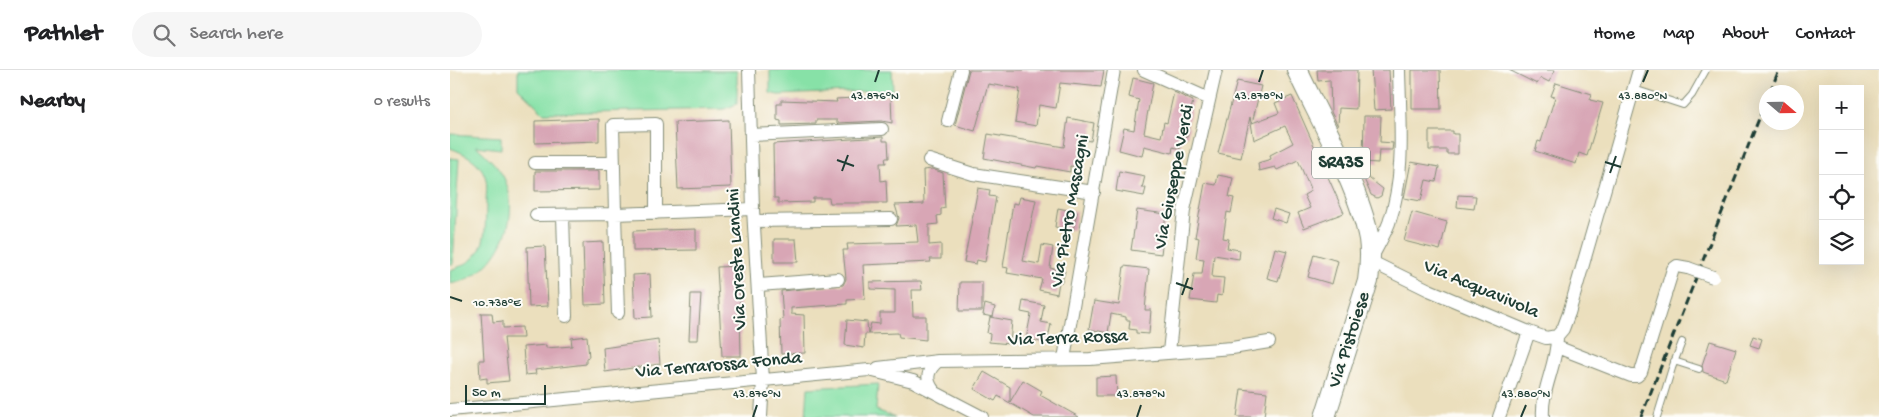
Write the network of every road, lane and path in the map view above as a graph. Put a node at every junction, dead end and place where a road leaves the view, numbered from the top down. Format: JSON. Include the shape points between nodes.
{"nodes":[{"id":1,"x":749,"y":70,"type":"edge"},
{"id":2,"x":961,"y":70,"type":"edge"},
{"id":3,"x":1114,"y":70,"type":"edge"},
{"id":4,"x":1144,"y":70,"type":"edge"},
{"id":5,"x":1216,"y":70,"type":"edge"},
{"id":6,"x":1297,"y":70,"type":"edge"},
{"id":7,"x":1399,"y":70,"type":"edge"},
{"id":8,"x":1639,"y":70,"type":"edge"},
{"id":9,"x":1706,"y":70,"type":"edge"},
{"id":10,"x":1634,"y":89,"type":"junction"},
{"id":11,"x":1209,"y":99,"type":"junction"},
{"id":12,"x":948,"y":121,"type":"dead end"},
{"id":13,"x":882,"y":129,"type":"dead end"},
{"id":14,"x":751,"y":135,"type":"junction"},
{"id":15,"x":929,"y":160,"type":"dead end"},
{"id":16,"x":535,"y":163,"type":"dead end"},
{"id":17,"x":614,"y":163,"type":"junction"},
{"id":18,"x":1094,"y":192,"type":"junction"},
{"id":19,"x":656,"y":212,"type":"junction"},
{"id":20,"x":615,"y":214,"type":"junction"},
{"id":21,"x":536,"y":215,"type":"dead end"},
{"id":22,"x":563,"y":215,"type":"junction"},
{"id":23,"x":754,"y":215,"type":"junction"},
{"id":24,"x":891,"y":219,"type":"dead end"},
{"id":25,"x":1370,"y":261,"type":"junction"},
{"id":26,"x":1713,"y":277,"type":"dead end"},
{"id":27,"x":838,"y":279,"type":"dead end"},
{"id":28,"x":759,"y":285,"type":"junction"},
{"id":29,"x":618,"y":313,"type":"dead end"},
{"id":30,"x":566,"y":316,"type":"dead end"},
{"id":31,"x":1528,"y":332,"type":"junction"},
{"id":32,"x":1557,"y":341,"type":"junction"},
{"id":33,"x":1268,"y":342,"type":"dead end"},
{"id":34,"x":1682,"y":342,"type":"dead end"},
{"id":35,"x":1169,"y":352,"type":"junction"},
{"id":36,"x":1064,"y":359,"type":"junction"},
{"id":37,"x":938,"y":362,"type":"junction"},
{"id":38,"x":1674,"y":362,"type":"junction"},
{"id":39,"x":1699,"y":369,"type":"dead end"},
{"id":40,"x":869,"y":370,"type":"junction"},
{"id":41,"x":763,"y":380,"type":"junction"},
{"id":42,"x":934,"y":391,"type":"junction"},
{"id":43,"x":450,"y":410,"type":"edge"},
{"id":44,"x":761,"y":417,"type":"edge"},
{"id":45,"x":982,"y":417,"type":"edge"},
{"id":46,"x":1325,"y":417,"type":"edge"},
{"id":47,"x":1499,"y":417,"type":"edge"},
{"id":48,"x":1543,"y":417,"type":"edge"},
{"id":49,"x":1657,"y":417,"type":"edge"}],
"edges":[{"from":1,"to":14,"type":"street","name":"Via Oreste Landini"},
{"from":2,"to":12,"type":"street"},
{"from":3,"to":18,"type":"street","name":"Via Pietro Mascagni"},
{"from":4,"to":11,"type":"street"},
{"from":5,"to":11,"type":"street","name":"Via Giuseppe Verdi"},
{"from":6,"to":25,"type":"main road","number":"SR435","via":[[1353,192],[1369,239]]},
{"from":7,"to":25,"type":"street","via":[[1401,160],[1398,186],[1389,222]]},
{"from":8,"to":10,"type":"street"},
{"from":9,"to":10,"type":"lane","via":[[1684,105]]},
{"from":10,"to":32,"type":"street","via":[[1569,313]]},
{"from":11,"to":35,"type":"street","name":"Via Giuseppe Verdi","via":[[1182,223]]},
{"from":13,"to":14,"type":"street"},
{"from":14,"to":23,"type":"street","name":"Via Oreste Landini"},
{"from":15,"to":18,"type":"street","via":[[972,174]]},
{"from":16,"to":17,"type":"street"},
{"from":17,"to":19,"type":"street","via":[[613,124],[656,124]]},
{"from":17,"to":20,"type":"street"},
{"from":18,"to":36,"type":"street","name":"Via Pietro Mascagni"},
{"from":19,"to":20,"type":"street"},
{"from":19,"to":23,"type":"street"},
{"from":20,"to":22,"type":"street"},
{"from":20,"to":29,"type":"street"},
{"from":21,"to":22,"type":"street"},
{"from":22,"to":30,"type":"street"},
{"from":23,"to":24,"type":"street"},
{"from":23,"to":28,"type":"street","name":"Via Oreste Landini"},
{"from":25,"to":31,"type":"street","name":"Via Acquavivola"},
{"from":25,"to":46,"type":"main road","name":"Via Pistoiese","number":"SR435","via":[[1359,315]]},
{"from":26,"to":32,"type":"street","name":"Via Acquavivola","bridge":true,"via":[[1688,268],[1677,266],[1673,269],[1641,372],[1637,376]]},
{"from":27,"to":28,"type":"street"},
{"from":28,"to":41,"type":"street","name":"Via Oreste Landini"},
{"from":31,"to":32,"type":"street","name":"Via Acquavivola"},
{"from":31,"to":47,"type":"street"},
{"from":32,"to":48,"type":"street","via":[[1544,394]]},
{"from":33,"to":35,"type":"street","name":"Via Terra Rossa"},
{"from":34,"to":38,"type":"lane"},
{"from":35,"to":36,"type":"street","name":"Via Terra Rossa"},
{"from":36,"to":37,"type":"street","name":"Via Terra Rossa"},
{"from":37,"to":40,"type":"street","name":"Via Terra Rossa"},
{"from":37,"to":42,"type":"street","via":[[930,369],[928,378]]},
{"from":38,"to":39,"type":"lane"},
{"from":38,"to":49,"type":"lane"},
{"from":40,"to":41,"type":"street","name":"Via Terrarossa Fonda"},
{"from":40,"to":42,"type":"street","name":"Via Terrarossa Fonda","via":[[913,381]]},
{"from":41,"to":43,"type":"street","name":"Via Terrarossa Fonda"},
{"from":41,"to":44,"type":"street","name":"Via Oreste Landini"},
{"from":42,"to":45,"type":"street","name":"Via Terrarossa Fonda"}]}
